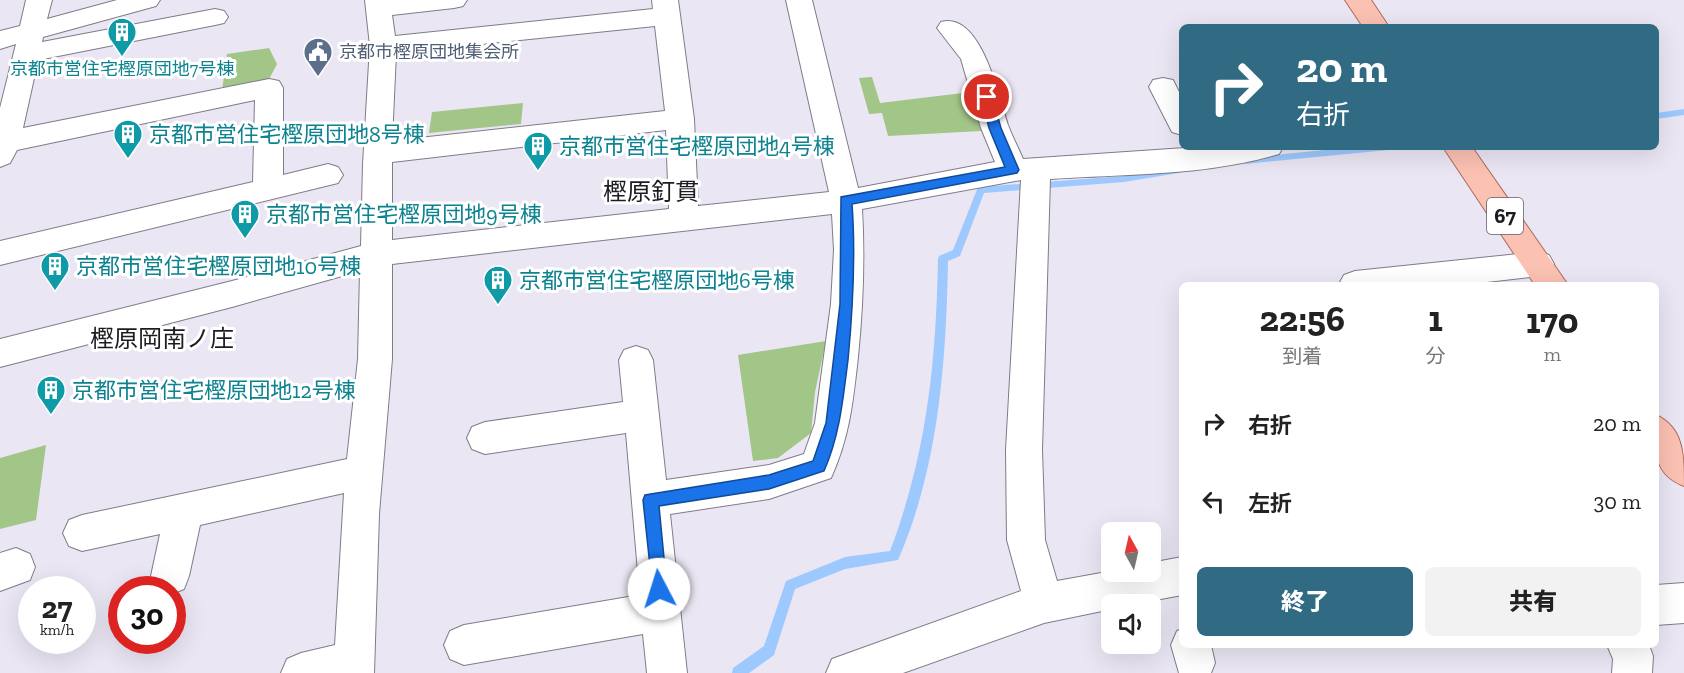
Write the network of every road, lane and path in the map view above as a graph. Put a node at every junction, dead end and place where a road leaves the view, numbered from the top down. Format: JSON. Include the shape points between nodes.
{"nodes":[{"id":1,"x":39,"y":0,"type":"edge"},
{"id":2,"x":147,"y":0,"type":"edge"},
{"id":3,"x":454,"y":0,"type":"edge"},
{"id":4,"x":799,"y":0,"type":"edge"},
{"id":5,"x":1358,"y":0,"type":"edge"},
{"id":6,"x":379,"y":4,"type":"edge"},
{"id":7,"x":666,"y":8,"type":"edge"},
{"id":8,"x":215,"y":17,"type":"dead end"},
{"id":9,"x":1374,"y":24,"type":"edge"},
{"id":10,"x":950,"y":28,"type":"dead end"},
{"id":11,"x":0,"y":40,"type":"edge"},
{"id":12,"x":28,"y":43,"type":"junction"},
{"id":13,"x":383,"y":46,"type":"junction"},
{"id":14,"x":1163,"y":87,"type":"dead end"},
{"id":15,"x":680,"y":119,"type":"junction"},
{"id":16,"x":1179,"y":119,"type":"edge"},
{"id":17,"x":3,"y":149,"type":"edge"},
{"id":18,"x":1232,"y":150,"type":"edge"},
{"id":19,"x":1460,"y":150,"type":"edge"},
{"id":20,"x":378,"y":153,"type":"junction"},
{"id":21,"x":1196,"y":153,"type":"edge"},
{"id":22,"x":1024,"y":170,"type":"junction"},
{"id":23,"x":328,"y":175,"type":"dead end"},
{"id":24,"x":268,"y":189,"type":"junction"},
{"id":25,"x":846,"y":201,"type":"junction"},
{"id":26,"x":684,"y":218,"type":"junction"},
{"id":27,"x":0,"y":253,"type":"edge"},
{"id":28,"x":375,"y":254,"type":"junction"},
{"id":29,"x":1545,"y":275,"type":"edge"},
{"id":30,"x":1397,"y":282,"type":"edge"},
{"id":31,"x":0,"y":353,"type":"edge"},
{"id":32,"x":636,"y":360,"type":"dead end"},
{"id":33,"x":642,"y":415,"type":"junction"},
{"id":34,"x":1659,"y":435,"type":"edge"},
{"id":35,"x":485,"y":438,"type":"dead end"},
{"id":36,"x":1684,"y":469,"type":"edge"},
{"id":37,"x":364,"y":472,"type":"junction"},
{"id":38,"x":650,"y":500,"type":"junction"},
{"id":39,"x":184,"y":511,"type":"junction"},
{"id":40,"x":81,"y":533,"type":"dead end"},
{"id":41,"x":170,"y":576,"type":"dead end"},
{"id":42,"x":1179,"y":584,"type":"edge"},
{"id":43,"x":1044,"y":603,"type":"junction"},
{"id":44,"x":1684,"y":603,"type":"edge"},
{"id":45,"x":1659,"y":605,"type":"edge"},
{"id":46,"x":661,"y":611,"type":"junction"},
{"id":47,"x":464,"y":645,"type":"dead end"},
{"id":48,"x":1630,"y":648,"type":"edge"},
{"id":49,"x":354,"y":667,"type":"edge"},
{"id":50,"x":301,"y":673,"type":"edge"},
{"id":51,"x":667,"y":673,"type":"edge"},
{"id":52,"x":846,"y":673,"type":"edge"},
{"id":53,"x":1632,"y":673,"type":"edge"}],
"edges":[{"from":1,"to":12,"type":"street"},
{"from":2,"to":12,"type":"street"},
{"from":3,"to":6,"type":"street"},
{"from":4,"to":25,"type":"street"},
{"from":5,"to":9,"type":"main road"},
{"from":6,"to":13,"type":"street"},
{"from":7,"to":13,"type":"street","via":[[483,27]]},
{"from":7,"to":15,"type":"street"},
{"from":8,"to":12,"type":"street"},
{"from":10,"to":22,"type":"street","via":[[975,57],[995,128]]},
{"from":11,"to":12,"type":"street"},
{"from":12,"to":17,"type":"street"},
{"from":13,"to":20,"type":"street"},
{"from":14,"to":16,"type":"street"},
{"from":15,"to":20,"type":"street"},
{"from":15,"to":26,"type":"street"},
{"from":17,"to":24,"type":"street","via":[[269,88]]},
{"from":18,"to":21,"type":"street"},
{"from":19,"to":29,"type":"main road","number":"67"},
{"from":20,"to":28,"type":"street"},
{"from":21,"to":22,"type":"street"},
{"from":22,"to":25,"type":"street"},
{"from":22,"to":43,"type":"street","via":[[1026,540]]},
{"from":23,"to":24,"type":"street"},
{"from":24,"to":27,"type":"street"},
{"from":25,"to":26,"type":"street"},
{"from":25,"to":38,"type":"street","via":[[847,304],[834,423],[818,466],[769,482]]},
{"from":26,"to":28,"type":"street"},
{"from":28,"to":31,"type":"street"},
{"from":28,"to":37,"type":"street","via":[[375,359]]},
{"from":29,"to":30,"type":"street"},
{"from":32,"to":33,"type":"street"},
{"from":33,"to":35,"type":"street"},
{"from":33,"to":38,"type":"street"},
{"from":34,"to":36,"type":"main road"},
{"from":37,"to":39,"type":"street"},
{"from":37,"to":49,"type":"street"},
{"from":38,"to":46,"type":"street"},
{"from":39,"to":40,"type":"street"},
{"from":39,"to":41,"type":"street"},
{"from":42,"to":43,"type":"street"},
{"from":43,"to":52,"type":"street"},
{"from":44,"to":45,"type":"street"},
{"from":46,"to":47,"type":"street"},
{"from":46,"to":51,"type":"street"},
{"from":48,"to":53,"type":"street","via":[[1634,656]]},
{"from":49,"to":50,"type":"street"}]}
